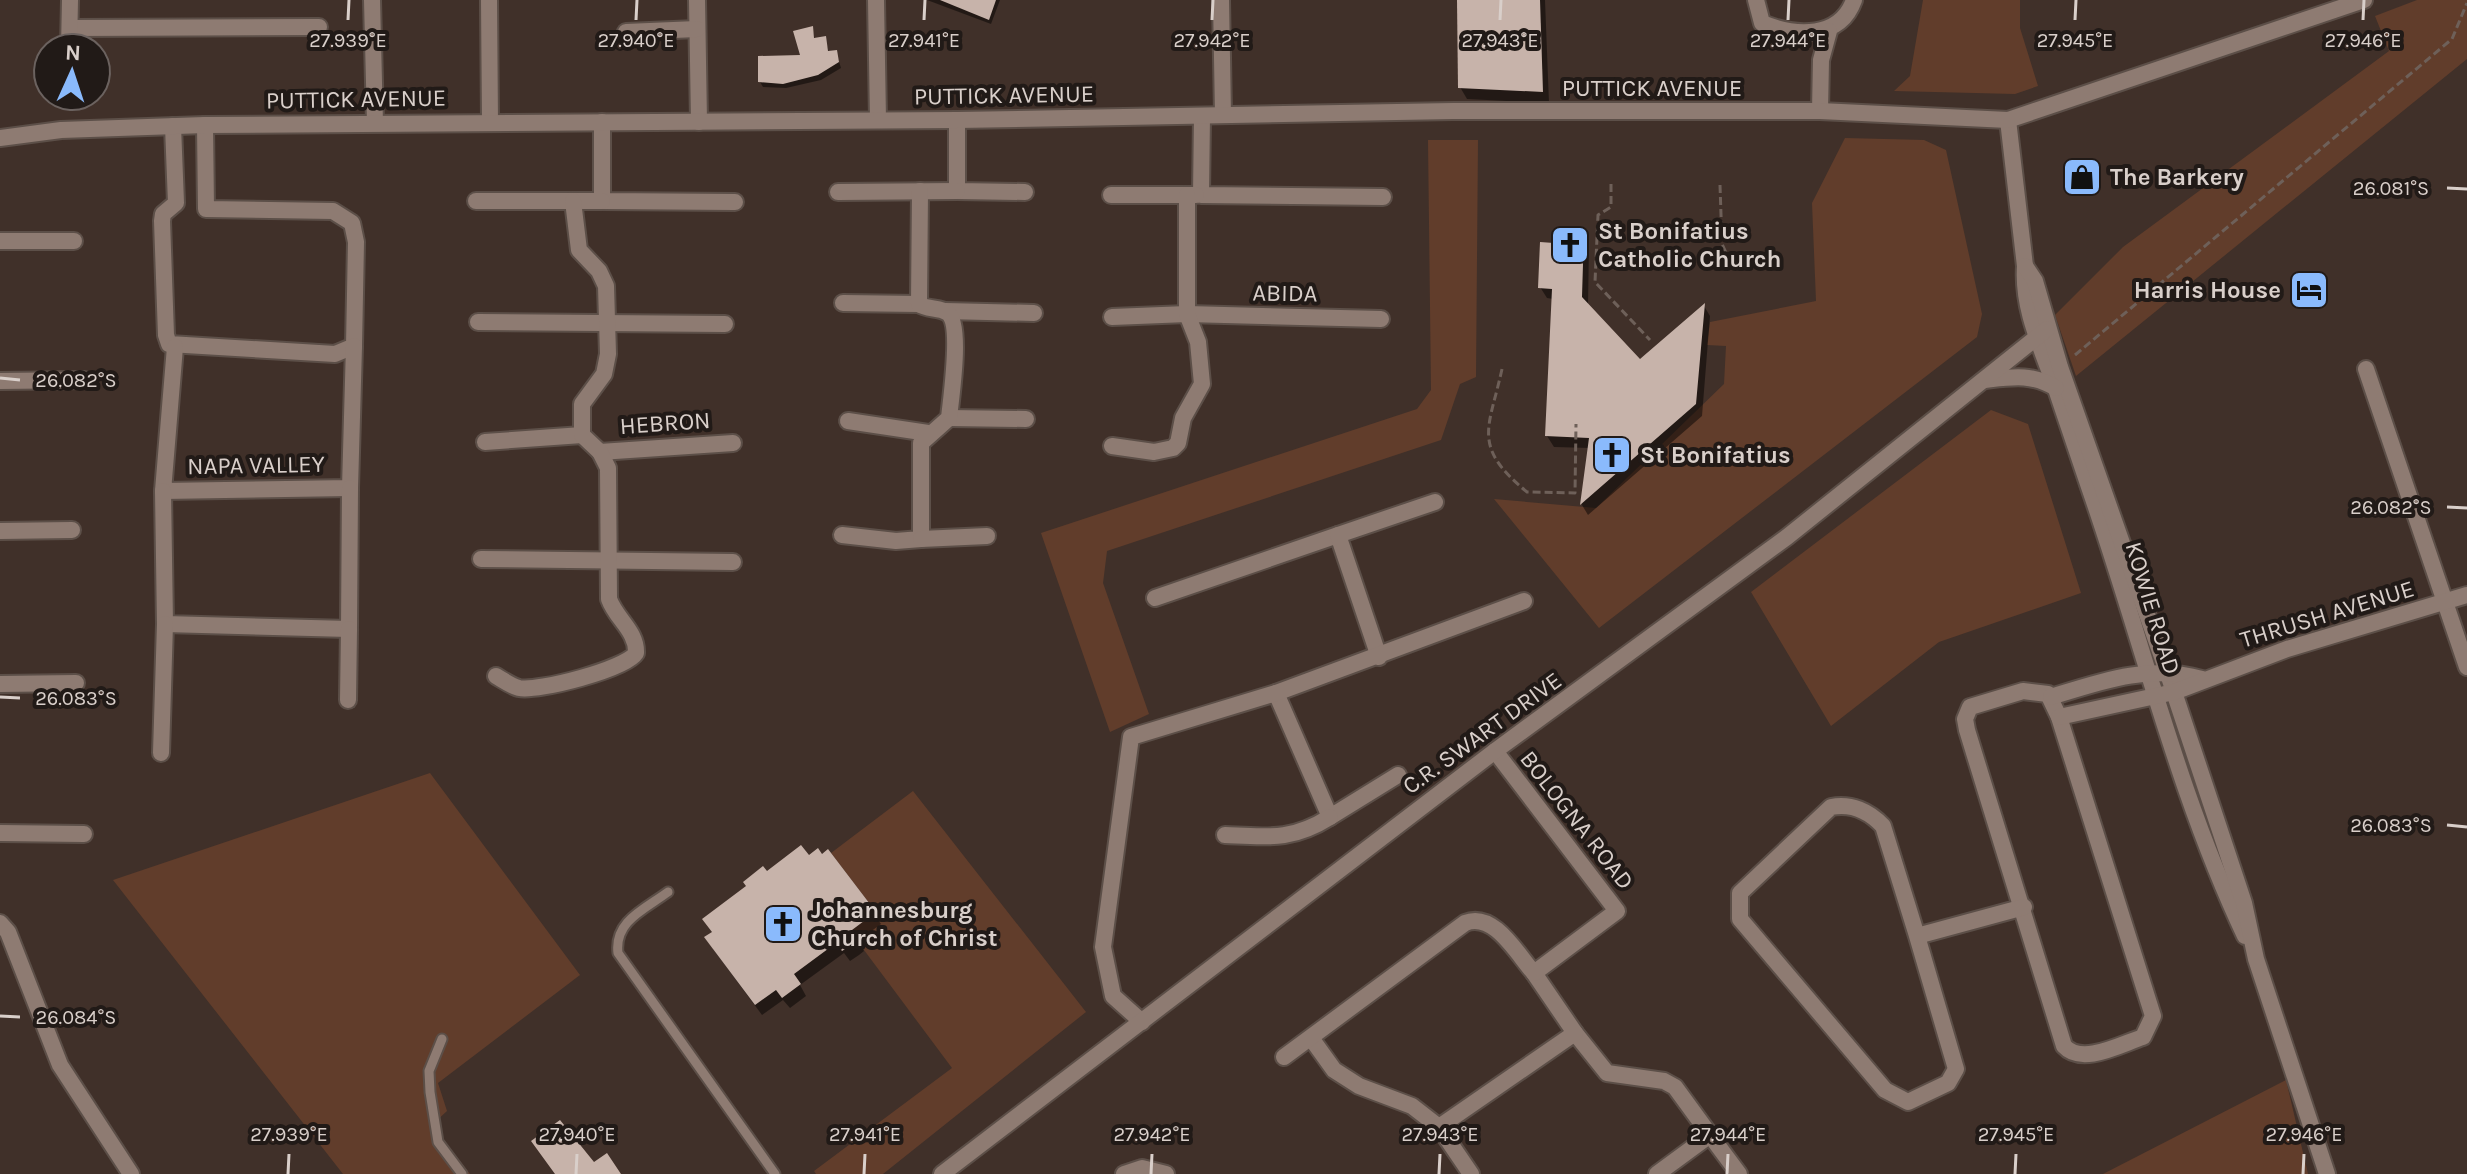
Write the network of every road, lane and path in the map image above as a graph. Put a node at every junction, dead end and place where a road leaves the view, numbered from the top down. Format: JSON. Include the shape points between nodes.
{"nodes":[{"id":1,"x":70,"y":0,"type":"edge"},
{"id":2,"x":372,"y":0,"type":"edge"},
{"id":3,"x":489,"y":0,"type":"edge"},
{"id":4,"x":697,"y":0,"type":"edge"},
{"id":5,"x":876,"y":0,"type":"edge"},
{"id":6,"x":1221,"y":0,"type":"edge"},
{"id":7,"x":1756,"y":0,"type":"edge"},
{"id":8,"x":1854,"y":0,"type":"edge"},
{"id":9,"x":2364,"y":0,"type":"edge"},
{"id":10,"x":2467,"y":3,"type":"edge"},
{"id":11,"x":319,"y":27,"type":"dead end"},
{"id":12,"x":70,"y":28,"type":"junction"},
{"id":13,"x":697,"y":29,"type":"junction"},
{"id":14,"x":1829,"y":31,"type":"junction"},
{"id":15,"x":70,"y":32,"type":"edge"},
{"id":16,"x":626,"y":32,"type":"dead end"},
{"id":17,"x":1820,"y":111,"type":"junction"},
{"id":18,"x":1223,"y":115,"type":"junction"},
{"id":19,"x":1202,"y":116,"type":"junction"},
{"id":20,"x":878,"y":120,"type":"junction"},
{"id":21,"x":957,"y":120,"type":"junction"},
{"id":22,"x":2008,"y":120,"type":"junction"},
{"id":23,"x":490,"y":122,"type":"junction"},
{"id":24,"x":602,"y":122,"type":"junction"},
{"id":25,"x":699,"y":122,"type":"junction"},
{"id":26,"x":375,"y":123,"type":"junction"},
{"id":27,"x":205,"y":125,"type":"junction"},
{"id":28,"x":173,"y":126,"type":"junction"},
{"id":29,"x":0,"y":138,"type":"edge"},
{"id":30,"x":1611,"y":184,"type":"dead end"},
{"id":31,"x":1720,"y":185,"type":"dead end"},
{"id":32,"x":920,"y":191,"type":"junction"},
{"id":33,"x":957,"y":191,"type":"junction"},
{"id":34,"x":838,"y":192,"type":"dead end"},
{"id":35,"x":1025,"y":192,"type":"dead end"},
{"id":36,"x":1111,"y":195,"type":"dead end"},
{"id":37,"x":1194,"y":195,"type":"junction"},
{"id":38,"x":1383,"y":197,"type":"dead end"},
{"id":39,"x":476,"y":201,"type":"dead end"},
{"id":40,"x":573,"y":201,"type":"junction"},
{"id":41,"x":602,"y":201,"type":"junction"},
{"id":42,"x":735,"y":202,"type":"dead end"},
{"id":43,"x":0,"y":241,"type":"edge"},
{"id":44,"x":74,"y":241,"type":"dead end"},
{"id":45,"x":1733,"y":268,"type":"dead end"},
{"id":46,"x":843,"y":303,"type":"dead end"},
{"id":47,"x":919,"y":304,"type":"junction"},
{"id":48,"x":945,"y":311,"type":"junction"},
{"id":49,"x":1034,"y":313,"type":"dead end"},
{"id":50,"x":1187,"y":314,"type":"junction"},
{"id":51,"x":1112,"y":317,"type":"dead end"},
{"id":52,"x":1381,"y":319,"type":"dead end"},
{"id":53,"x":478,"y":322,"type":"dead end"},
{"id":54,"x":607,"y":323,"type":"junction"},
{"id":55,"x":725,"y":324,"type":"dead end"},
{"id":56,"x":2042,"y":333,"type":"junction"},
{"id":57,"x":1650,"y":340,"type":"dead end"},
{"id":58,"x":354,"y":346,"type":"junction"},
{"id":59,"x":175,"y":347,"type":"junction"},
{"id":60,"x":2060,"y":367,"type":"junction"},
{"id":61,"x":1502,"y":369,"type":"dead end"},
{"id":62,"x":2366,"y":369,"type":"dead end"},
{"id":63,"x":84,"y":380,"type":"dead end"},
{"id":64,"x":1983,"y":380,"type":"junction"},
{"id":65,"x":0,"y":381,"type":"edge"},
{"id":66,"x":2056,"y":388,"type":"junction"},
{"id":67,"x":949,"y":418,"type":"junction"},
{"id":68,"x":1026,"y":419,"type":"dead end"},
{"id":69,"x":848,"y":421,"type":"dead end"},
{"id":70,"x":1576,"y":424,"type":"dead end"},
{"id":71,"x":928,"y":433,"type":"junction"},
{"id":72,"x":582,"y":435,"type":"junction"},
{"id":73,"x":485,"y":442,"type":"dead end"},
{"id":74,"x":733,"y":443,"type":"dead end"},
{"id":75,"x":1112,"y":446,"type":"dead end"},
{"id":76,"x":600,"y":452,"type":"junction"},
{"id":77,"x":350,"y":488,"type":"junction"},
{"id":78,"x":163,"y":491,"type":"junction"},
{"id":79,"x":1435,"y":502,"type":"dead end"},
{"id":80,"x":72,"y":530,"type":"dead end"},
{"id":81,"x":0,"y":531,"type":"edge"},
{"id":82,"x":842,"y":535,"type":"dead end"},
{"id":83,"x":1338,"y":535,"type":"junction"},
{"id":84,"x":987,"y":536,"type":"dead end"},
{"id":85,"x":921,"y":539,"type":"junction"},
{"id":86,"x":481,"y":559,"type":"dead end"},
{"id":87,"x":608,"y":562,"type":"junction"},
{"id":88,"x":733,"y":562,"type":"dead end"},
{"id":89,"x":2467,"y":595,"type":"edge"},
{"id":90,"x":1155,"y":598,"type":"dead end"},
{"id":91,"x":1524,"y":601,"type":"dead end"},
{"id":92,"x":2446,"y":603,"type":"junction"},
{"id":93,"x":165,"y":624,"type":"junction"},
{"id":94,"x":349,"y":629,"type":"junction"},
{"id":95,"x":1379,"y":657,"type":"junction"},
{"id":96,"x":2467,"y":667,"type":"edge"},
{"id":97,"x":2148,"y":671,"type":"junction"},
{"id":98,"x":2167,"y":671,"type":"junction"},
{"id":99,"x":496,"y":676,"type":"dead end"},
{"id":100,"x":2202,"y":679,"type":"junction"},
{"id":101,"x":76,"y":683,"type":"dead end"},
{"id":102,"x":0,"y":684,"type":"edge"},
{"id":103,"x":2174,"y":692,"type":"junction"},
{"id":104,"x":1276,"y":693,"type":"junction"},
{"id":105,"x":2154,"y":696,"type":"junction"},
{"id":106,"x":2051,"y":697,"type":"junction"},
{"id":107,"x":348,"y":700,"type":"dead end"},
{"id":108,"x":2059,"y":717,"type":"junction"},
{"id":109,"x":1495,"y":751,"type":"junction"},
{"id":110,"x":161,"y":753,"type":"dead end"},
{"id":111,"x":1398,"y":775,"type":"dead end"},
{"id":112,"x":1330,"y":817,"type":"junction"},
{"id":113,"x":0,"y":833,"type":"edge"},
{"id":114,"x":84,"y":834,"type":"dead end"},
{"id":115,"x":1225,"y":835,"type":"dead end"},
{"id":116,"x":668,"y":892,"type":"dead end"},
{"id":117,"x":2024,"y":907,"type":"junction"},
{"id":118,"x":4,"y":928,"type":"edge"},
{"id":119,"x":1917,"y":936,"type":"junction"},
{"id":120,"x":2256,"y":959,"type":"junction"},
{"id":121,"x":1534,"y":973,"type":"junction"},
{"id":122,"x":1142,"y":1022,"type":"junction"},
{"id":123,"x":1575,"y":1033,"type":"junction"},
{"id":124,"x":1311,"y":1038,"type":"junction"},
{"id":125,"x":442,"y":1039,"type":"dead end"},
{"id":126,"x":1284,"y":1057,"type":"dead end"},
{"id":127,"x":1439,"y":1127,"type":"junction"},
{"id":128,"x":1710,"y":1135,"type":"junction"},
{"id":129,"x":131,"y":1174,"type":"edge"},
{"id":130,"x":462,"y":1174,"type":"edge"},
{"id":131,"x":775,"y":1174,"type":"edge"},
{"id":132,"x":942,"y":1174,"type":"edge"},
{"id":133,"x":1124,"y":1174,"type":"edge"},
{"id":134,"x":1166,"y":1174,"type":"edge"},
{"id":135,"x":1471,"y":1174,"type":"edge"},
{"id":136,"x":1657,"y":1174,"type":"edge"},
{"id":137,"x":1739,"y":1174,"type":"edge"},
{"id":138,"x":2327,"y":1174,"type":"edge"}],
"edges":[{"from":1,"to":12,"type":"street"},
{"from":2,"to":26,"type":"street"},
{"from":3,"to":23,"type":"street"},
{"from":4,"to":13,"type":"street"},
{"from":5,"to":20,"type":"street"},
{"from":6,"to":18,"type":"street"},
{"from":7,"to":14,"type":"street","via":[[1762,23]]},
{"from":8,"to":14,"type":"street","via":[[1846,18]]},
{"from":9,"to":22,"type":"street"},
{"from":10,"to":60,"type":"path","via":[[2452,39]]},
{"from":11,"to":12,"type":"street"},
{"from":12,"to":15,"type":"street"},
{"from":13,"to":16,"type":"street"},
{"from":13,"to":25,"type":"street"},
{"from":14,"to":17,"type":"street","via":[[1821,60]]},
{"from":17,"to":18,"type":"street","name":"PUTTICK AVENUE"},
{"from":17,"to":22,"type":"street","name":"PUTTICK AVENUE"},
{"from":18,"to":19,"type":"street","name":"PUTTICK AVENUE"},
{"from":19,"to":21,"type":"street","name":"PUTTICK AVENUE"},
{"from":19,"to":37,"type":"street"},
{"from":20,"to":21,"type":"street","name":"PUTTICK AVENUE"},
{"from":20,"to":25,"type":"street","name":"PUTTICK AVENUE"},
{"from":21,"to":33,"type":"street"},
{"from":22,"to":56,"type":"street","name":"KOWIE ROAD","via":[[2025,266],[2023,289]]},
{"from":23,"to":24,"type":"street","name":"PUTTICK AVENUE"},
{"from":23,"to":26,"type":"street","name":"PUTTICK AVENUE"},
{"from":24,"to":25,"type":"street","name":"PUTTICK AVENUE"},
{"from":24,"to":41,"type":"street"},
{"from":26,"to":27,"type":"street","name":"PUTTICK AVENUE"},
{"from":27,"to":28,"type":"street","name":"PUTTICK AVENUE"},
{"from":27,"to":58,"type":"street","name":"NAPA VALLEY","via":[[206,209],[333,211],[352,223]]},
{"from":28,"to":29,"type":"street","name":"PUTTICK AVENUE"},
{"from":28,"to":59,"type":"street","name":"NAPA VALLEY","via":[[176,203],[162,221],[166,335]]},
{"from":30,"to":57,"type":"path","via":[[1611,207],[1598,215],[1595,282]]},
{"from":31,"to":45,"type":"path","via":[[1722,244]]},
{"from":32,"to":33,"type":"street"},
{"from":32,"to":34,"type":"street"},
{"from":32,"to":47,"type":"street"},
{"from":33,"to":35,"type":"street"},
{"from":36,"to":37,"type":"street"},
{"from":37,"to":38,"type":"street"},
{"from":37,"to":50,"type":"street"},
{"from":39,"to":40,"type":"street"},
{"from":40,"to":41,"type":"street"},
{"from":40,"to":54,"type":"street","name":"HEBRON","via":[[579,250],[606,286]]},
{"from":41,"to":42,"type":"street"},
{"from":43,"to":44,"type":"street"},
{"from":46,"to":47,"type":"street"},
{"from":47,"to":48,"type":"street"},
{"from":48,"to":49,"type":"street"},
{"from":48,"to":67,"type":"street","via":[[952,318],[955,337]]},
{"from":50,"to":51,"type":"street","name":"ABIDA"},
{"from":50,"to":52,"type":"street","name":"ABIDA"},
{"from":50,"to":75,"type":"street","via":[[1198,342],[1202,384],[1183,418],[1178,443],[1154,452]]},
{"from":53,"to":54,"type":"street"},
{"from":54,"to":55,"type":"street"},
{"from":54,"to":72,"type":"street","name":"HEBRON","via":[[607,365],[582,404]]},
{"from":56,"to":60,"type":"street","name":"KOWIE ROAD"},
{"from":56,"to":64,"type":"street","name":"C.R. SWART DRIVE"},
{"from":56,"to":66,"type":"street","name":"KOWIE ROAD"},
{"from":58,"to":59,"type":"street","via":[[335,354]]},
{"from":58,"to":77,"type":"street","name":"NAPA VALLEY"},
{"from":59,"to":78,"type":"street","name":"NAPA VALLEY"},
{"from":60,"to":98,"type":"street","name":"KOWIE ROAD"},
{"from":61,"to":70,"type":"path","via":[[1486,432],[1490,451],[1527,492],[1575,493]]},
{"from":62,"to":92,"type":"street"},
{"from":63,"to":65,"type":"street"},
{"from":64,"to":66,"type":"street","via":[[2020,376]]},
{"from":64,"to":109,"type":"street","name":"C.R. SWART DRIVE","via":[[1787,537]]},
{"from":66,"to":97,"type":"street","name":"KOWIE ROAD"},
{"from":67,"to":68,"type":"street"},
{"from":67,"to":71,"type":"street"},
{"from":69,"to":71,"type":"street"},
{"from":71,"to":85,"type":"street","via":[[921,443]]},
{"from":72,"to":73,"type":"street"},
{"from":72,"to":76,"type":"street","name":"HEBRON"},
{"from":74,"to":76,"type":"street","name":"HEBRON"},
{"from":76,"to":87,"type":"street","name":"HEBRON","via":[[609,474]]},
{"from":77,"to":78,"type":"street","name":"NAPA VALLEY"},
{"from":77,"to":94,"type":"street","name":"NAPA VALLEY"},
{"from":78,"to":93,"type":"street","name":"NAPA VALLEY"},
{"from":79,"to":83,"type":"street"},
{"from":80,"to":81,"type":"street"},
{"from":82,"to":85,"type":"street"},
{"from":83,"to":90,"type":"street"},
{"from":83,"to":95,"type":"street"},
{"from":84,"to":85,"type":"street"},
{"from":86,"to":87,"type":"street"},
{"from":87,"to":88,"type":"street"},
{"from":87,"to":99,"type":"street","name":"HEBRON","via":[[609,599],[635,638],[634,658],[536,687],[516,687]]},
{"from":89,"to":92,"type":"street","name":"THRUSH AVENUE"},
{"from":91,"to":95,"type":"street"},
{"from":92,"to":96,"type":"street"},
{"from":92,"to":100,"type":"street","name":"THRUSH AVENUE"},
{"from":93,"to":94,"type":"street"},
{"from":93,"to":110,"type":"street","name":"NAPA VALLEY"},
{"from":94,"to":107,"type":"street","name":"NAPA VALLEY"},
{"from":95,"to":104,"type":"street"},
{"from":97,"to":98,"type":"street"},
{"from":97,"to":105,"type":"street","name":"KOWIE ROAD"},
{"from":97,"to":106,"type":"street"},
{"from":98,"to":100,"type":"street"},
{"from":98,"to":103,"type":"street","name":"KOWIE ROAD"},
{"from":100,"to":103,"type":"street","name":"THRUSH AVENUE"},
{"from":101,"to":102,"type":"street"},
{"from":103,"to":105,"type":"street","name":"THRUSH AVENUE"},
{"from":103,"to":120,"type":"street","name":"KOWIE ROAD","via":[[2244,903]]},
{"from":104,"to":112,"type":"street"},
{"from":104,"to":122,"type":"street","via":[[1131,737],[1103,947],[1113,996]]},
{"from":105,"to":108,"type":"street","name":"THRUSH AVENUE"},
{"from":105,"to":120,"type":"street","name":"KOWIE ROAD","via":[[2228,901]]},
{"from":106,"to":108,"type":"street"},
{"from":106,"to":117,"type":"street","via":[[2023,691],[1978,703],[1965,719]]},
{"from":108,"to":117,"type":"street","via":[[2153,1016],[2143,1037],[2087,1055],[2069,1052]]},
{"from":109,"to":121,"type":"street","name":"BOLOGNA ROAD","via":[[1617,911]]},
{"from":109,"to":122,"type":"street","name":"C.R. SWART DRIVE"},
{"from":111,"to":112,"type":"street"},
{"from":112,"to":115,"type":"street","via":[[1282,838]]},
{"from":113,"to":114,"type":"street"},
{"from":116,"to":131,"type":"lane","via":[[622,925],[618,953]]},
{"from":117,"to":119,"type":"street"},
{"from":118,"to":129,"type":"street","via":[[60,1065]]},
{"from":119,"to":119,"type":"street","via":[[1956,1069],[1948,1083],[1908,1102],[1885,1090],[1740,919],[1738,902],[1740,893],[1831,807],[1847,806],[1883,826]]},
{"from":120,"to":138,"type":"street","name":"KOWIE ROAD"},
{"from":121,"to":123,"type":"street"},
{"from":121,"to":124,"type":"street","via":[[1490,924],[1475,919]]},
{"from":122,"to":132,"type":"street","name":"C.R. SWART DRIVE"},
{"from":123,"to":127,"type":"street"},
{"from":123,"to":128,"type":"street","via":[[1607,1073],[1675,1087]]},
{"from":124,"to":126,"type":"street"},
{"from":124,"to":127,"type":"street","via":[[1334,1070],[1359,1086],[1412,1106]]},
{"from":125,"to":130,"type":"lane","via":[[429,1071],[430,1092],[438,1142]]},
{"from":127,"to":135,"type":"street"},
{"from":128,"to":136,"type":"street"},
{"from":128,"to":137,"type":"street"},
{"from":133,"to":134,"type":"street","via":[[1142,1168]]}]}
